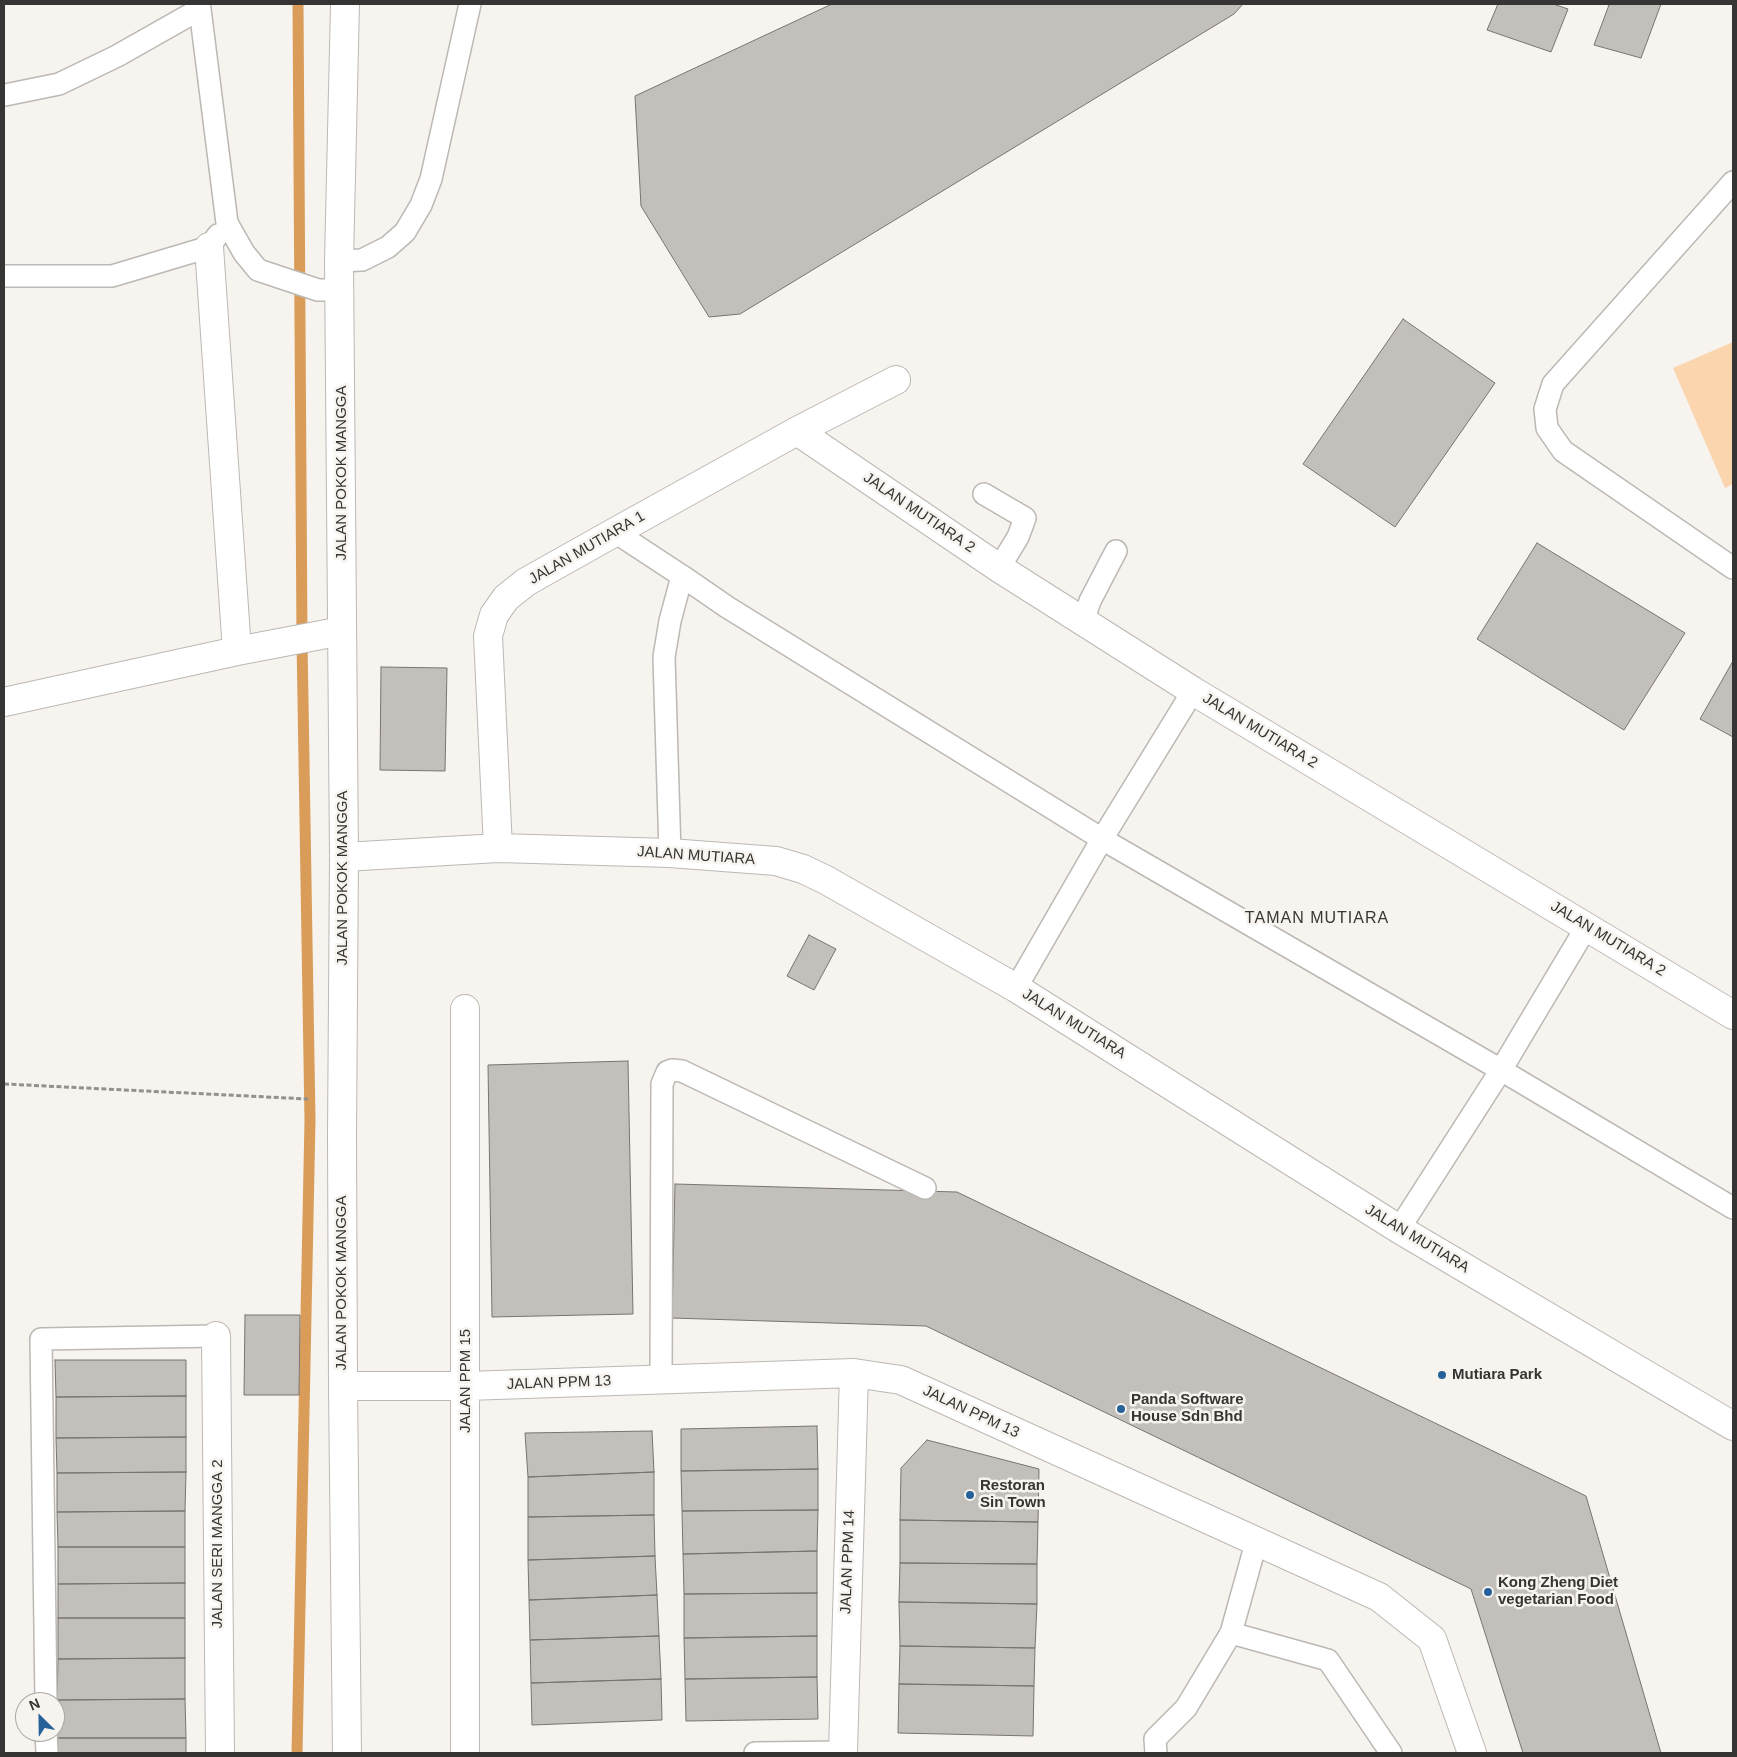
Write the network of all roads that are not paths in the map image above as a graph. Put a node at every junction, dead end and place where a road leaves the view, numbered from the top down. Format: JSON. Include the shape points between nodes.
{"nodes":[{"id":1,"x":345,"y":4,"type":"edge"},
{"id":2,"x":364,"y":4,"type":"edge"},
{"id":3,"x":470,"y":4,"type":"edge"},
{"id":4,"x":199,"y":6,"type":"edge"},
{"id":5,"x":5,"y":95,"type":"dead end"},
{"id":6,"x":343,"y":113,"type":"junction"},
{"id":7,"x":1733,"y":182,"type":"edge"},
{"id":8,"x":227,"y":222,"type":"junction"},
{"id":9,"x":209,"y":247,"type":"junction"},
{"id":10,"x":340,"y":261,"type":"junction"},
{"id":11,"x":4,"y":276,"type":"edge"},
{"id":12,"x":329,"y":290,"type":"junction"},
{"id":13,"x":896,"y":380,"type":"dead end"},
{"id":14,"x":797,"y":431,"type":"junction"},
{"id":15,"x":984,"y":494,"type":"dead end"},
{"id":16,"x":615,"y":532,"type":"junction"},
{"id":17,"x":1116,"y":551,"type":"dead end"},
{"id":18,"x":999,"y":568,"type":"junction"},
{"id":19,"x":1733,"y":568,"type":"edge"},
{"id":20,"x":682,"y":576,"type":"junction"},
{"id":21,"x":1082,"y":622,"type":"junction"},
{"id":22,"x":342,"y":631,"type":"junction"},
{"id":23,"x":237,"y":651,"type":"junction"},
{"id":24,"x":1193,"y":691,"type":"junction"},
{"id":25,"x":4,"y":702,"type":"edge"},
{"id":26,"x":1102,"y":839,"type":"junction"},
{"id":27,"x":498,"y":848,"type":"junction"},
{"id":28,"x":670,"y":853,"type":"junction"},
{"id":29,"x":344,"y":857,"type":"junction"},
{"id":30,"x":1587,"y":926,"type":"junction"},
{"id":31,"x":1016,"y":988,"type":"junction"},
{"id":32,"x":465,"y":1008,"type":"dead end"},
{"id":33,"x":1733,"y":1015,"type":"edge"},
{"id":34,"x":1501,"y":1070,"type":"junction"},
{"id":35,"x":925,"y":1188,"type":"dead end"},
{"id":36,"x":1733,"y":1208,"type":"edge"},
{"id":37,"x":1399,"y":1229,"type":"junction"},
{"id":38,"x":216,"y":1336,"type":"joint"},
{"id":39,"x":854,"y":1373,"type":"junction"},
{"id":40,"x":661,"y":1379,"type":"junction"},
{"id":41,"x":343,"y":1386,"type":"junction"},
{"id":42,"x":466,"y":1386,"type":"junction"},
{"id":43,"x":1733,"y":1426,"type":"edge"},
{"id":44,"x":1256,"y":1543,"type":"junction"},
{"id":45,"x":1231,"y":1633,"type":"junction"},
{"id":46,"x":46,"y":1692,"type":"edge"},
{"id":47,"x":220,"y":1753,"type":"edge"},
{"id":48,"x":347,"y":1753,"type":"edge"},
{"id":49,"x":465,"y":1753,"type":"edge"},
{"id":50,"x":755,"y":1753,"type":"edge"},
{"id":51,"x":843,"y":1753,"type":"edge"},
{"id":52,"x":1156,"y":1753,"type":"edge"},
{"id":53,"x":1391,"y":1753,"type":"edge"},
{"id":54,"x":1472,"y":1753,"type":"edge"}],
"edges":[{"from":1,"to":6,"type":"street","name":"JALAN POKOK MANGGA"},
{"from":2,"to":6,"type":"street"},
{"from":3,"to":10,"type":"lane","via":[[431,179],[421,205],[405,232],[388,247],[362,260]]},
{"from":4,"to":5,"type":"lane","via":[[117,56],[58,84]]},
{"from":4,"to":8,"type":"lane"},
{"from":6,"to":10,"type":"street","name":"JALAN POKOK MANGGA"},
{"from":7,"to":19,"type":"lane","via":[[1553,384],[1545,408],[1548,428],[1563,451]]},
{"from":8,"to":9,"type":"lane"},
{"from":8,"to":12,"type":"lane","via":[[244,253],[258,270]]},
{"from":9,"to":11,"type":"lane","via":[[112,276]]},
{"from":9,"to":23,"type":"street"},
{"from":10,"to":12,"type":"street","name":"JALAN POKOK MANGGA"},
{"from":12,"to":22,"type":"street","name":"JALAN POKOK MANGGA"},
{"from":13,"to":14,"type":"street","name":"JALAN MUTIARA 1"},
{"from":14,"to":16,"type":"street","name":"JALAN MUTIARA 1"},
{"from":14,"to":18,"type":"street","name":"JALAN MUTIARA 2"},
{"from":15,"to":18,"type":"lane","via":[[1025,518],[1018,537]]},
{"from":16,"to":20,"type":"lane"},
{"from":16,"to":27,"type":"street","name":"JALAN MUTIARA 1","via":[[526,582],[506,598],[494,615],[488,636]]},
{"from":17,"to":21,"type":"lane"},
{"from":18,"to":21,"type":"street","name":"JALAN MUTIARA 2"},
{"from":20,"to":26,"type":"lane"},
{"from":20,"to":28,"type":"lane","via":[[664,657]]},
{"from":21,"to":24,"type":"street","name":"JALAN MUTIARA 2"},
{"from":22,"to":23,"type":"street"},
{"from":22,"to":29,"type":"street","name":"JALAN POKOK MANGGA"},
{"from":23,"to":25,"type":"street"},
{"from":24,"to":26,"type":"lane"},
{"from":24,"to":30,"type":"street","name":"JALAN MUTIARA 2"},
{"from":26,"to":31,"type":"lane"},
{"from":26,"to":34,"type":"lane"},
{"from":27,"to":28,"type":"street","name":"JALAN MUTIARA"},
{"from":27,"to":29,"type":"street","name":"JALAN MUTIARA"},
{"from":28,"to":31,"type":"street","name":"JALAN MUTIARA","via":[[776,861],[803,869]]},
{"from":29,"to":41,"type":"street","name":"JALAN POKOK MANGGA"},
{"from":30,"to":33,"type":"street","name":"JALAN MUTIARA 2"},
{"from":30,"to":34,"type":"lane"},
{"from":31,"to":37,"type":"street","name":"JALAN MUTIARA"},
{"from":32,"to":42,"type":"street","name":"JALAN PPM 15"},
{"from":34,"to":36,"type":"lane"},
{"from":34,"to":37,"type":"lane"},
{"from":35,"to":40,"type":"lane","via":[[682,1071],[667,1072],[662,1084]]},
{"from":37,"to":43,"type":"street","name":"JALAN MUTIARA"},
{"from":38,"to":46,"type":"lane","via":[[41,1340]]},
{"from":38,"to":47,"type":"street","name":"JALAN SERI MANGGA 2"},
{"from":39,"to":40,"type":"street","name":"JALAN PPM 13"},
{"from":39,"to":44,"type":"street","name":"JALAN PPM 13","via":[[901,1380]]},
{"from":39,"to":51,"type":"street","name":"JALAN PPM 14"},
{"from":40,"to":42,"type":"street","name":"JALAN PPM 13"},
{"from":41,"to":42,"type":"street","name":"JALAN PPM 13"},
{"from":41,"to":48,"type":"street","name":"JALAN POKOK MANGGA"},
{"from":42,"to":49,"type":"street","name":"JALAN PPM 15"},
{"from":44,"to":45,"type":"lane"},
{"from":44,"to":54,"type":"street","name":"JALAN PPM 13","via":[[1379,1597],[1432,1639]]},
{"from":45,"to":52,"type":"lane","via":[[1186,1708],[1155,1739]]},
{"from":45,"to":53,"type":"lane","via":[[1328,1660]]},
{"from":50,"to":51,"type":"lane"}]}
